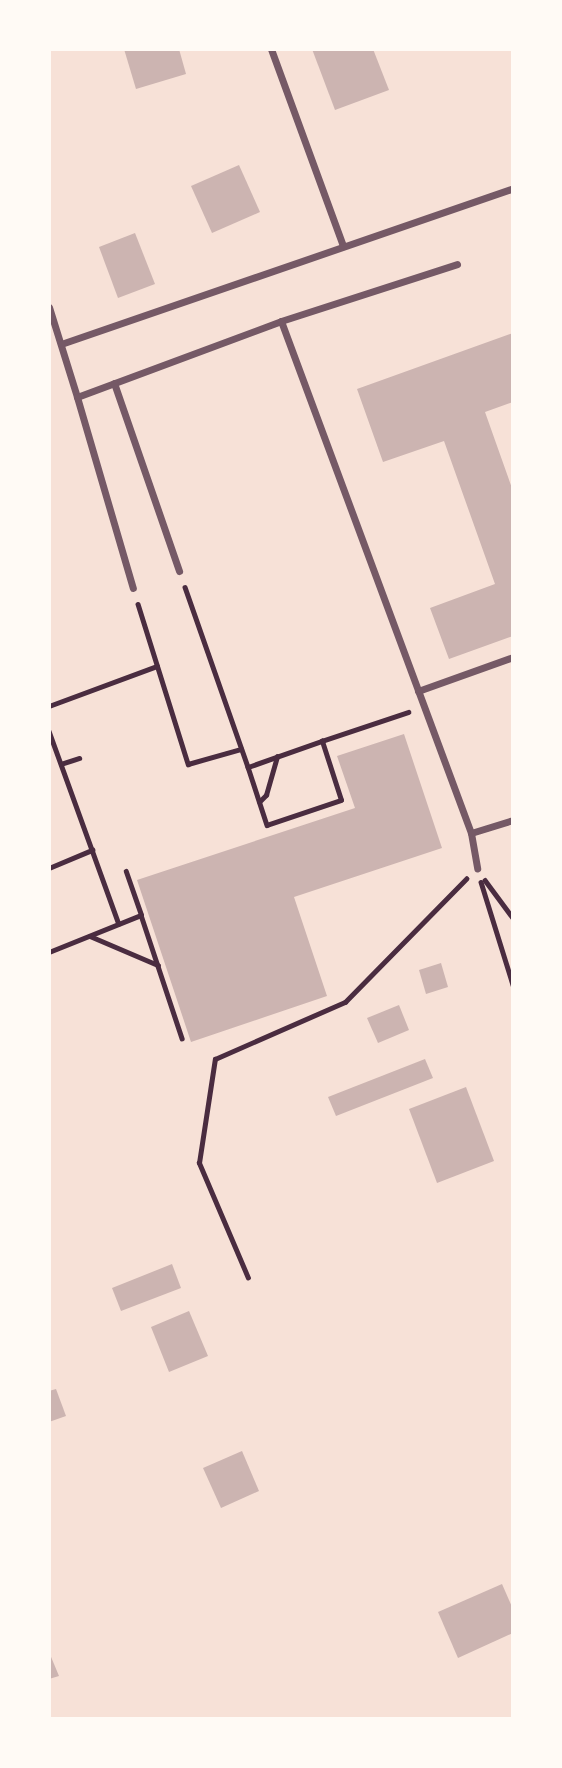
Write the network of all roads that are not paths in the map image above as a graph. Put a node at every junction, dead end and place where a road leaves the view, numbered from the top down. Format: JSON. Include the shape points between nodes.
{"nodes":[{"id":1,"x":271,"y":49,"type":"edge"},
{"id":2,"x":513,"y":188,"type":"edge"},
{"id":3,"x":343,"y":246,"type":"junction"},
{"id":4,"x":457,"y":264,"type":"dead end"},
{"id":5,"x":49,"y":307,"type":"edge"},
{"id":6,"x":281,"y":321,"type":"junction"},
{"id":7,"x":61,"y":344,"type":"junction"},
{"id":8,"x":114,"y":383,"type":"junction"},
{"id":9,"x":76,"y":397,"type":"junction"},
{"id":10,"x":179,"y":570,"type":"road end"},
{"id":11,"x":133,"y":587,"type":"road end"},
{"id":12,"x":513,"y":657,"type":"edge"},
{"id":13,"x":418,"y":691,"type":"junction"},
{"id":14,"x":513,"y":820,"type":"edge"},
{"id":15,"x":471,"y":833,"type":"junction"},
{"id":16,"x":477,"y":868,"type":"road end"}],
"edges":[{"from":1,"to":3,"type":"street"},
{"from":2,"to":3,"type":"street"},
{"from":3,"to":7,"type":"street"},
{"from":4,"to":6,"type":"street"},
{"from":5,"to":7,"type":"street"},
{"from":6,"to":8,"type":"street"},
{"from":6,"to":13,"type":"street"},
{"from":7,"to":9,"type":"street"},
{"from":8,"to":9,"type":"street"},
{"from":8,"to":10,"type":"street"},
{"from":9,"to":11,"type":"street"},
{"from":12,"to":13,"type":"street"},
{"from":13,"to":15,"type":"street"},
{"from":14,"to":15,"type":"street"},
{"from":15,"to":16,"type":"street"}]}
